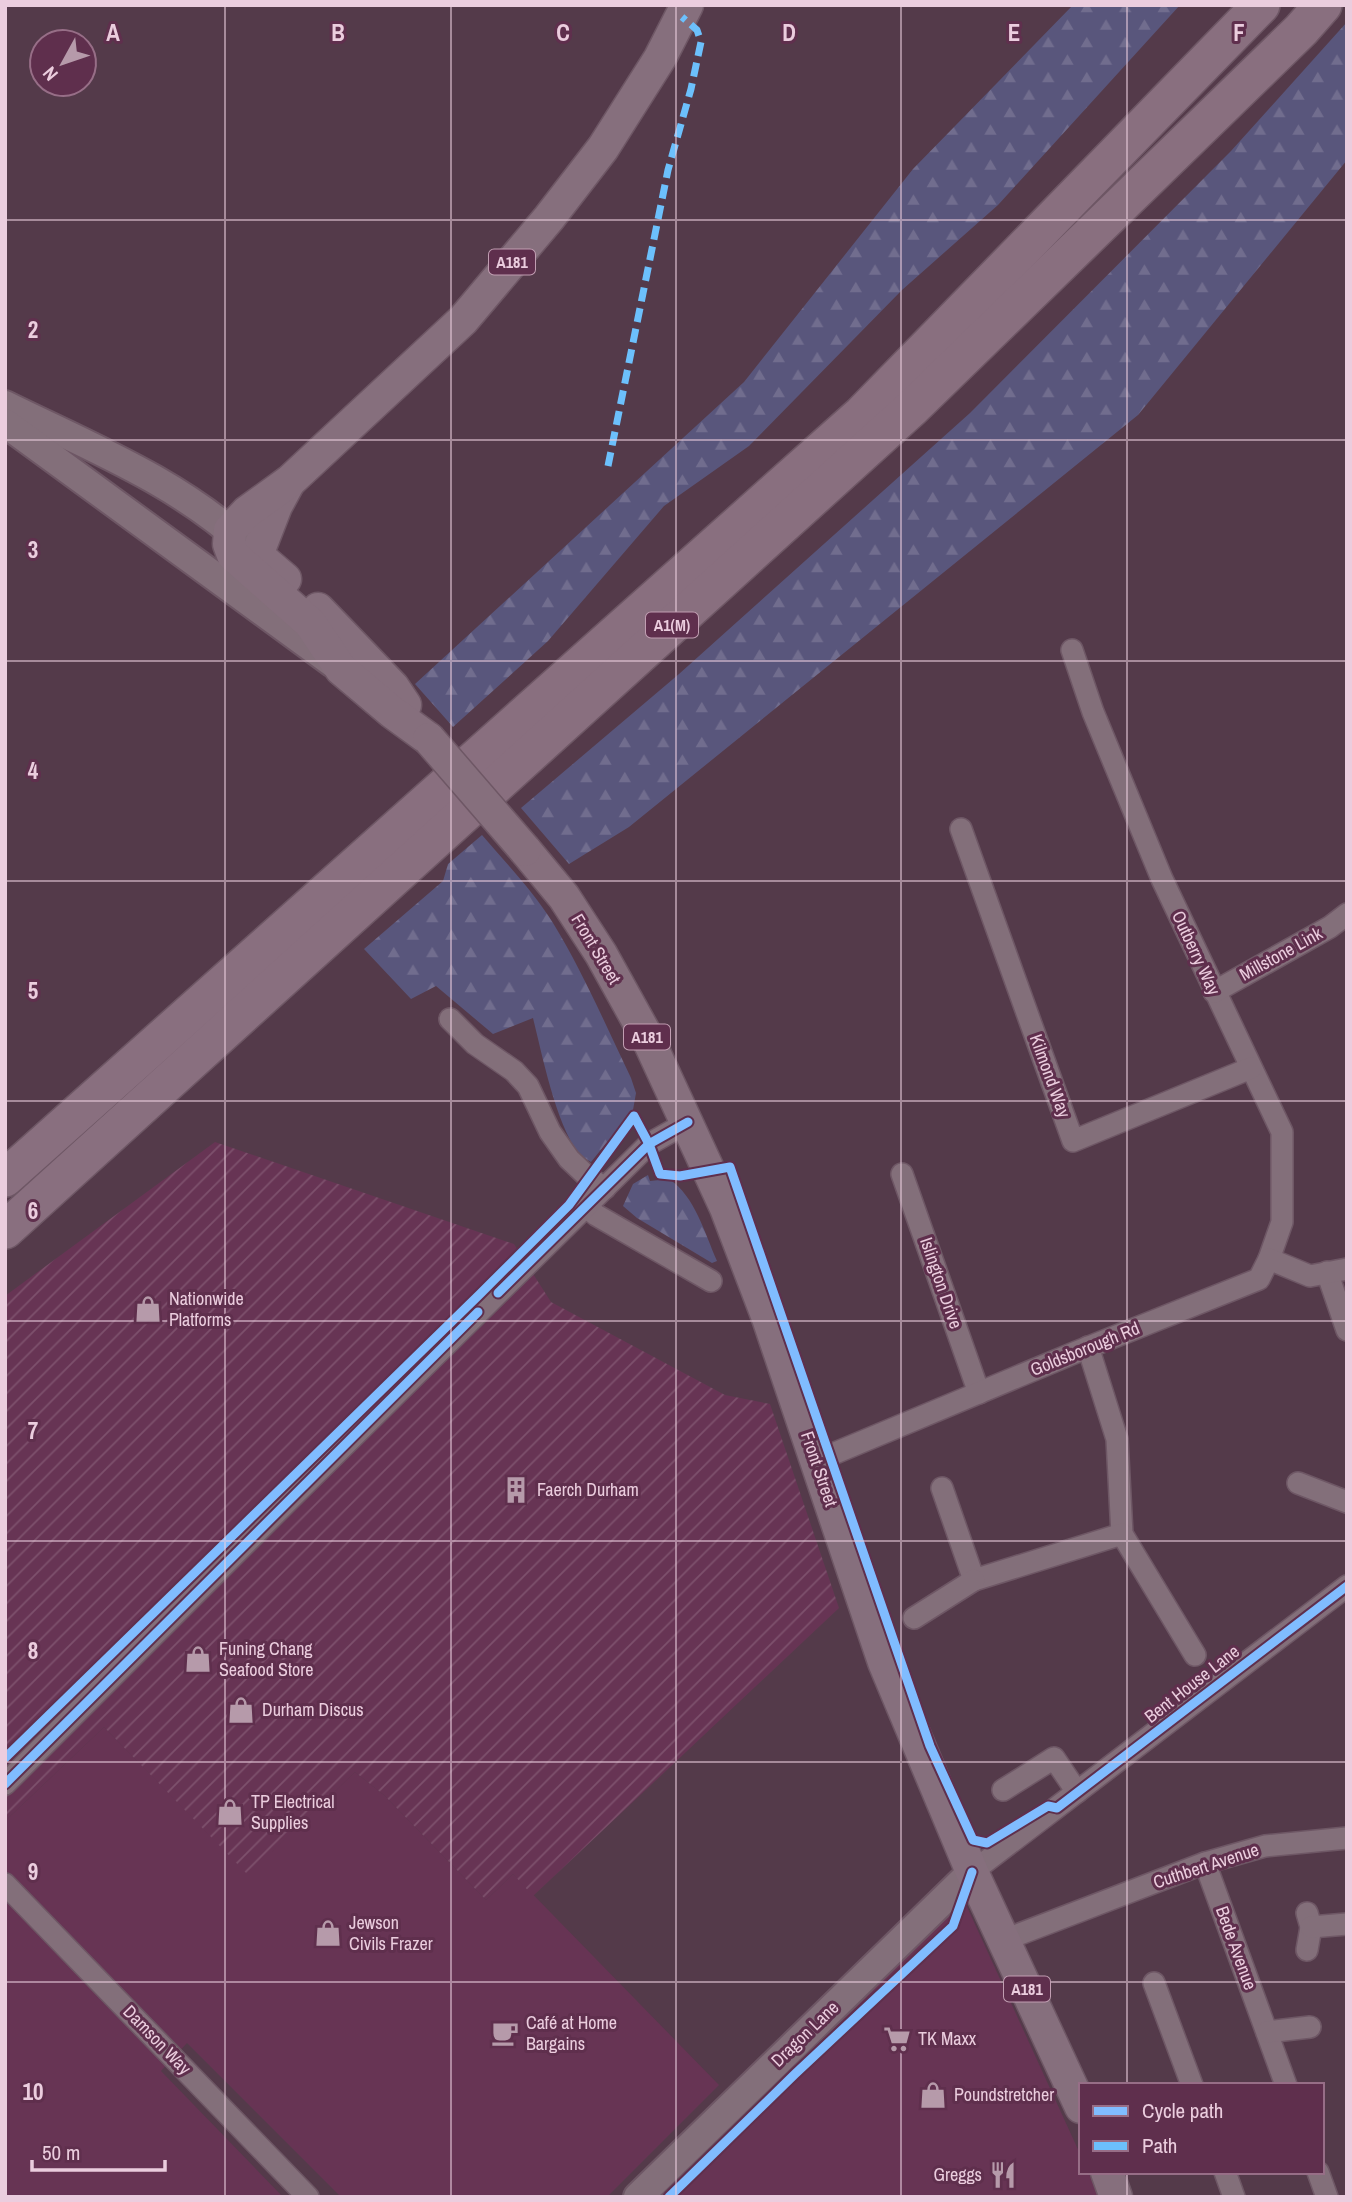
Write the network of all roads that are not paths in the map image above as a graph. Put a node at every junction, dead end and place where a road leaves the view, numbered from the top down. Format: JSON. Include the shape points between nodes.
{"nodes":[{"id":1,"x":687,"y":5,"type":"edge"},
{"id":2,"x":1261,"y":5,"type":"edge"},
{"id":3,"x":1323,"y":5,"type":"edge"},
{"id":4,"x":5,"y":405,"type":"edge"},
{"id":5,"x":5,"y":422,"type":"edge"},
{"id":6,"x":289,"y":481,"type":"junction"},
{"id":7,"x":230,"y":530,"type":"junction"},
{"id":8,"x":250,"y":561,"type":"junction"},
{"id":9,"x":205,"y":568,"type":"junction"},
{"id":10,"x":1072,"y":650,"type":"dead end"},
{"id":11,"x":341,"y":669,"type":"junction"},
{"id":12,"x":429,"y":739,"type":"junction"},
{"id":13,"x":961,"y":829,"type":"dead end"},
{"id":14,"x":1347,"y":914,"type":"edge"},
{"id":15,"x":1214,"y":992,"type":"junction"},
{"id":16,"x":450,"y":1019,"type":"dead end"},
{"id":17,"x":1251,"y":1068,"type":"junction"},
{"id":18,"x":688,"y":1122,"type":"junction"},
{"id":19,"x":902,"y":1174,"type":"dead end"},
{"id":20,"x":5,"y":1178,"type":"edge"},
{"id":21,"x":605,"y":1188,"type":"junction"},
{"id":22,"x":586,"y":1207,"type":"junction"},
{"id":23,"x":5,"y":1230,"type":"edge"},
{"id":24,"x":1269,"y":1259,"type":"junction"},
{"id":25,"x":1337,"y":1271,"type":"edge"},
{"id":26,"x":711,"y":1281,"type":"dead end"},
{"id":27,"x":1347,"y":1330,"type":"edge"},
{"id":28,"x":1088,"y":1348,"type":"junction"},
{"id":29,"x":979,"y":1393,"type":"junction"},
{"id":30,"x":816,"y":1461,"type":"junction"},
{"id":31,"x":1298,"y":1483,"type":"dead end"},
{"id":32,"x":942,"y":1488,"type":"dead end"},
{"id":33,"x":1347,"y":1502,"type":"edge"},
{"id":34,"x":1122,"y":1534,"type":"junction"},
{"id":35,"x":974,"y":1580,"type":"junction"},
{"id":36,"x":1347,"y":1586,"type":"edge"},
{"id":37,"x":914,"y":1618,"type":"dead end"},
{"id":38,"x":1195,"y":1655,"type":"dead end"},
{"id":39,"x":5,"y":1784,"type":"edge"},
{"id":40,"x":1003,"y":1790,"type":"dead end"},
{"id":41,"x":1077,"y":1792,"type":"junction"},
{"id":42,"x":1347,"y":1838,"type":"edge"},
{"id":43,"x":1205,"y":1863,"type":"junction"},
{"id":44,"x":972,"y":1872,"type":"junction"},
{"id":45,"x":5,"y":1884,"type":"edge"},
{"id":46,"x":1347,"y":1924,"type":"edge"},
{"id":47,"x":1004,"y":1940,"type":"junction"},
{"id":48,"x":1307,"y":1950,"type":"dead end"},
{"id":49,"x":1154,"y":1983,"type":"dead end"},
{"id":50,"x":1310,"y":2027,"type":"dead end"},
{"id":51,"x":1267,"y":2032,"type":"junction"},
{"id":52,"x":1191,"y":2083,"type":"edge"},
{"id":53,"x":1285,"y":2083,"type":"edge"},
{"id":54,"x":1079,"y":2102,"type":"edge"},
{"id":55,"x":1108,"y":2174,"type":"edge"},
{"id":56,"x":1226,"y":2174,"type":"edge"},
{"id":57,"x":1319,"y":2174,"type":"edge"},
{"id":58,"x":308,"y":2197,"type":"edge"},
{"id":59,"x":638,"y":2197,"type":"edge"},
{"id":60,"x":1116,"y":2197,"type":"edge"},
{"id":61,"x":1234,"y":2197,"type":"edge"},
{"id":62,"x":1327,"y":2197,"type":"edge"}],
"edges":[{"from":1,"to":6,"type":"main road","number":"A181","via":[[660,58],[603,148],[540,229],[463,320]]},
{"from":2,"to":20,"type":"highway","number":"A1(M)","via":[[862,414]]},
{"from":3,"to":23,"type":"highway","number":"A1(M)","via":[[913,407]]},
{"from":4,"to":7,"type":"main road","via":[[135,469]]},
{"from":5,"to":9,"type":"main road"},
{"from":6,"to":7,"type":"main road","number":"A181"},
{"from":6,"to":8,"type":"main road","number":"A181"},
{"from":7,"to":8,"type":"main road","number":"A181","via":[[233,555]]},
{"from":8,"to":9,"type":"main road","via":[[228,572]]},
{"from":8,"to":11,"type":"main road","number":"A181","via":[[310,623]]},
{"from":8,"to":12,"type":"main road","number":"A181","via":[[326,616],[384,677]]},
{"from":9,"to":11,"type":"main road"},
{"from":10,"to":15,"type":"street","name":"Outberry Way","via":[[1162,879]]},
{"from":11,"to":12,"type":"main road","number":"A181"},
{"from":12,"to":18,"type":"main road","name":"Front Street","number":"A181","bridge":true,"via":[[564,897],[647,1037]]},
{"from":13,"to":17,"type":"street","name":"Kilmond Way","via":[[1073,1141]]},
{"from":14,"to":15,"type":"street","name":"Millstone Link"},
{"from":15,"to":17,"type":"street","name":"Outberry Way"},
{"from":16,"to":21,"type":"street","via":[[528,1086],[550,1132],[569,1158]]},
{"from":17,"to":24,"type":"street","name":"Outberry Way","via":[[1282,1132],[1282,1222]]},
{"from":18,"to":21,"type":"street","via":[[649,1144]]},
{"from":18,"to":30,"type":"main road","name":"Front Street","number":"A181","via":[[753,1279]]},
{"from":19,"to":29,"type":"street","name":"Islington Drive"},
{"from":21,"to":22,"type":"street"},
{"from":22,"to":26,"type":"street"},
{"from":22,"to":39,"type":"street"},
{"from":24,"to":25,"type":"street","via":[[1310,1276]]},
{"from":24,"to":28,"type":"street","name":"Goldsborough Rd","via":[[1259,1279]]},
{"from":25,"to":27,"type":"street"},
{"from":28,"to":29,"type":"street","name":"Goldsborough Rd"},
{"from":28,"to":34,"type":"street","via":[[1117,1439]]},
{"from":29,"to":30,"type":"street","name":"Goldsborough Rd"},
{"from":30,"to":44,"type":"main road","name":"Front Street","number":"A181","via":[[884,1662]]},
{"from":31,"to":33,"type":"street"},
{"from":32,"to":35,"type":"street"},
{"from":34,"to":35,"type":"street"},
{"from":34,"to":38,"type":"street"},
{"from":35,"to":37,"type":"street"},
{"from":36,"to":41,"type":"street","name":"Bent House Lane"},
{"from":40,"to":41,"type":"street","via":[[1048,1749]]},
{"from":41,"to":44,"type":"street","name":"Bent House Lane"},
{"from":42,"to":43,"type":"street","name":"Cuthbert Avenue","via":[[1265,1846]]},
{"from":43,"to":47,"type":"street","name":"Cuthbert Avenue"},
{"from":43,"to":51,"type":"street","name":"Bede Avenue"},
{"from":44,"to":47,"type":"main road","name":"Front Street","number":"A181"},
{"from":44,"to":59,"type":"main road","name":"Dragon Lane"},
{"from":45,"to":58,"type":"street","name":"Damson Way"},
{"from":46,"to":48,"type":"street","via":[[1309,1920]]},
{"from":47,"to":54,"type":"main road","name":"Front Street","number":"A181"},
{"from":49,"to":52,"type":"street"},
{"from":50,"to":51,"type":"street"},
{"from":51,"to":53,"type":"street","name":"Bede Avenue"},
{"from":55,"to":60,"type":"main road"},
{"from":56,"to":61,"type":"street"},
{"from":57,"to":62,"type":"street"}]}
